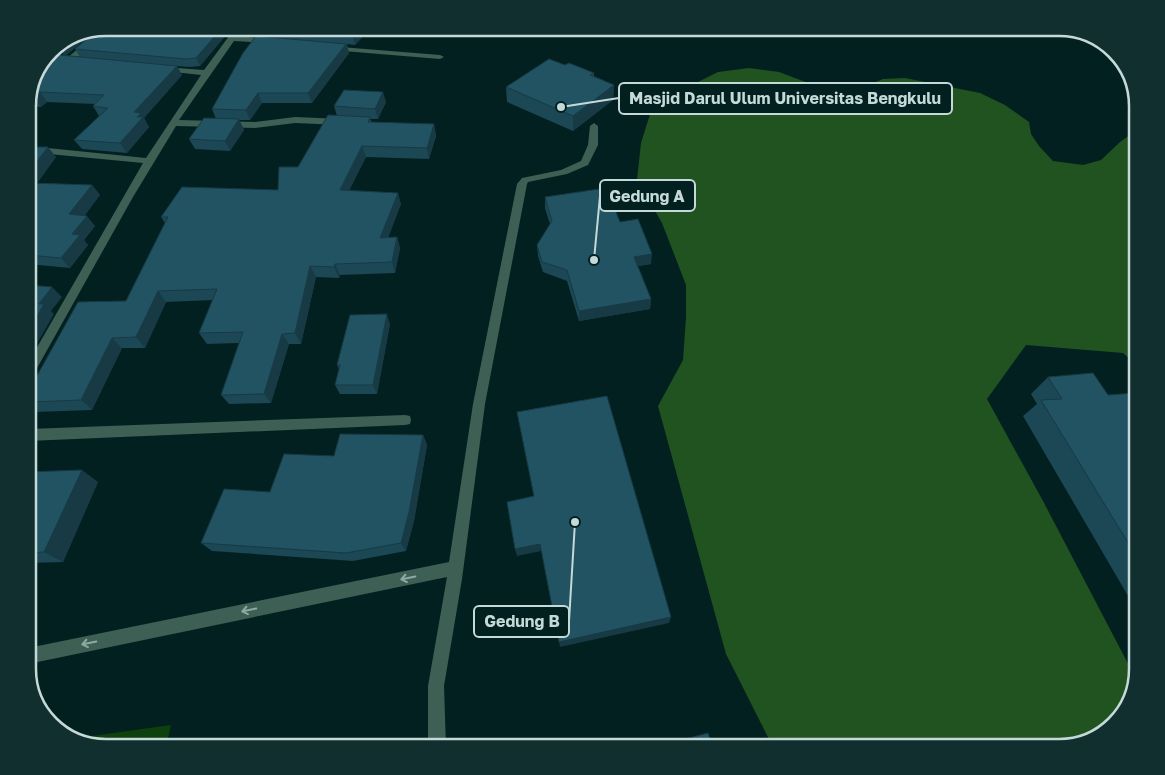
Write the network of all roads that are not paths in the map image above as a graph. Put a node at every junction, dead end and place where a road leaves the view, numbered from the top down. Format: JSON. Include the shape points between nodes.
{"nodes":[{"id":1,"x":95,"y":38,"type":"edge"},
{"id":2,"x":231,"y":38,"type":"joint"},
{"id":3,"x":276,"y":42,"type":"edge"},
{"id":4,"x":322,"y":47,"type":"edge"},
{"id":5,"x":440,"y":56,"type":"dead end"},
{"id":6,"x":79,"y":62,"type":"edge"},
{"id":7,"x":157,"y":69,"type":"edge"},
{"id":8,"x":205,"y":73,"type":"junction"},
{"id":9,"x":349,"y":122,"type":"edge"},
{"id":10,"x":174,"y":123,"type":"junction"},
{"id":11,"x":594,"y":126,"type":"dead end"},
{"id":12,"x":36,"y":150,"type":"edge"},
{"id":13,"x":150,"y":161,"type":"junction"},
{"id":14,"x":36,"y":359,"type":"edge"},
{"id":15,"x":405,"y":420,"type":"dead end"},
{"id":16,"x":36,"y":435,"type":"edge"},
{"id":17,"x":455,"y":568,"type":"junction"},
{"id":18,"x":36,"y":654,"type":"edge"},
{"id":19,"x":437,"y":739,"type":"edge"}],
"edges":[{"from":1,"to":6,"type":"street","via":[[66,61]]},
{"from":2,"to":3,"type":"street"},
{"from":2,"to":8,"type":"street"},
{"from":4,"to":5,"type":"street"},
{"from":7,"to":8,"type":"street"},
{"from":8,"to":10,"type":"street"},
{"from":9,"to":10,"type":"street","via":[[296,120],[255,126]]},
{"from":10,"to":13,"type":"street"},
{"from":11,"to":17,"type":"street","via":[[593,145],[585,163],[564,172],[525,180],[522,184],[479,404]]},
{"from":12,"to":13,"type":"street"},
{"from":13,"to":14,"type":"street"},
{"from":15,"to":16,"type":"street"},
{"from":17,"to":18,"type":"street","one_way":true},
{"from":17,"to":19,"type":"street","via":[[436,686]]}]}
